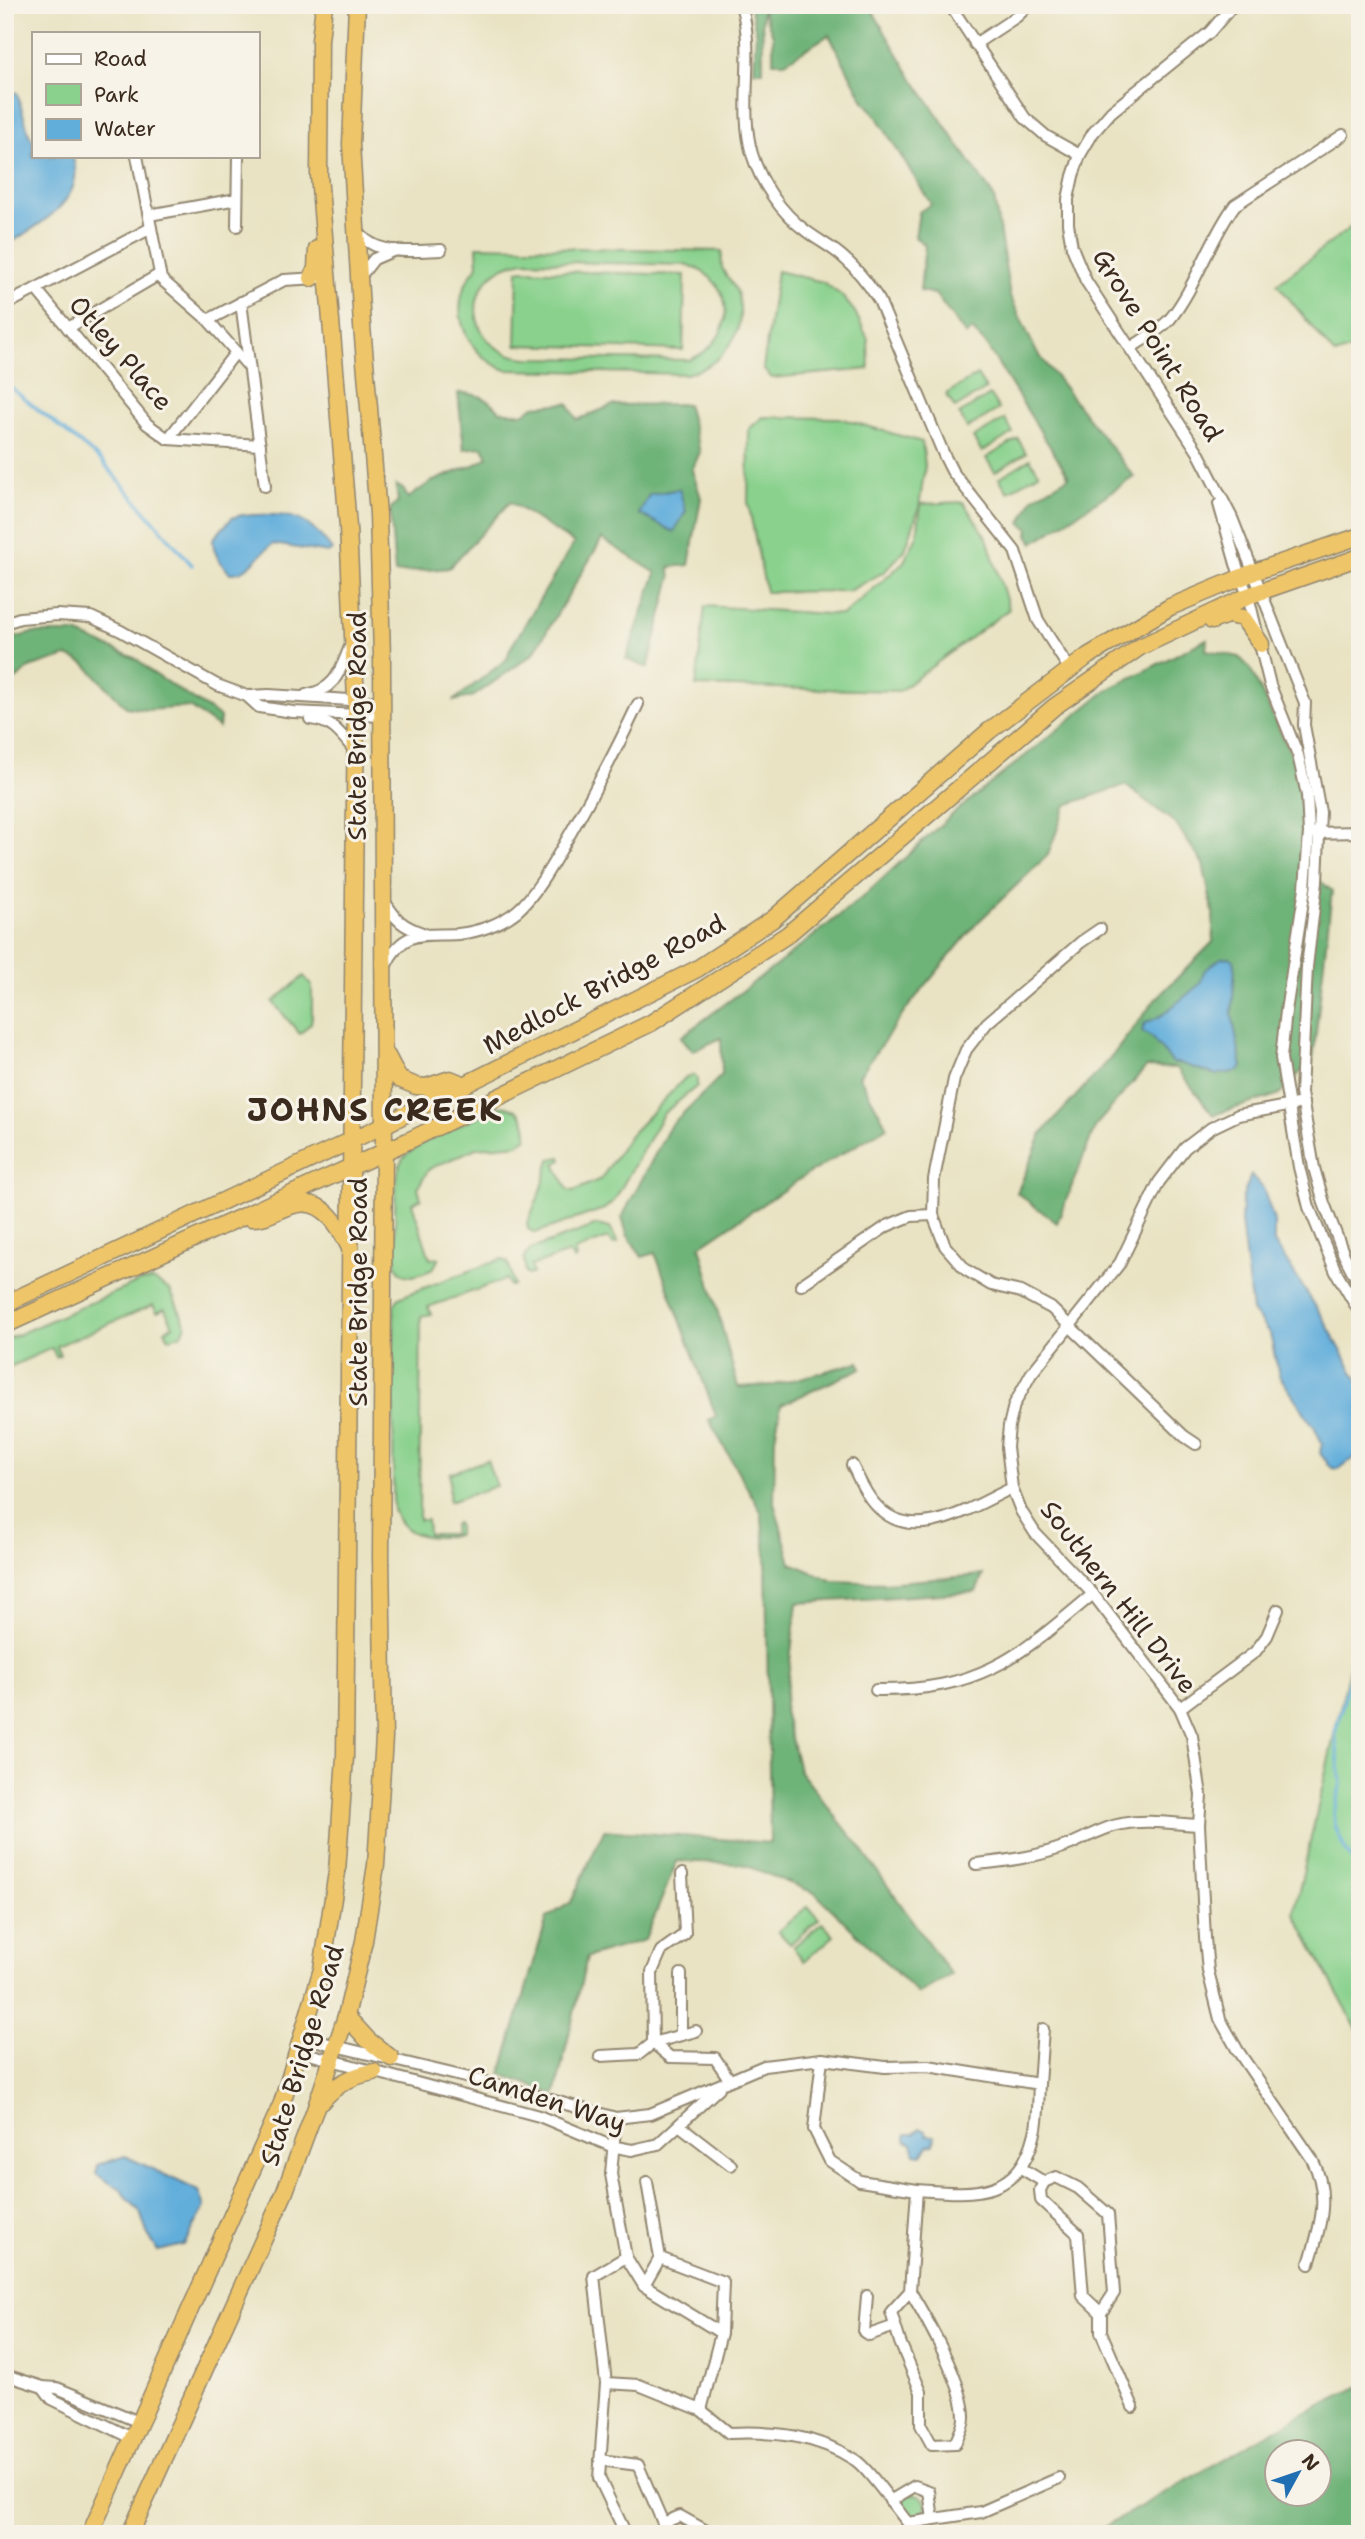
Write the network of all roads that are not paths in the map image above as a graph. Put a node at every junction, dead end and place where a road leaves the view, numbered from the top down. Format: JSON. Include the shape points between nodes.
{"nodes":[{"id":1,"x":324,"y":5,"type":"edge"},
{"id":2,"x":358,"y":5,"type":"edge"},
{"id":3,"x":741,"y":5,"type":"edge"},
{"id":4,"x":950,"y":5,"type":"edge"},
{"id":5,"x":1029,"y":5,"type":"edge"},
{"id":6,"x":1233,"y":5,"type":"edge"},
{"id":7,"x":975,"y":44,"type":"junction"},
{"id":8,"x":1343,"y":135,"type":"dead end"},
{"id":9,"x":1080,"y":155,"type":"junction"},
{"id":10,"x":137,"y":158,"type":"edge"},
{"id":11,"x":237,"y":158,"type":"edge"},
{"id":12,"x":237,"y":199,"type":"junction"},
{"id":13,"x":149,"y":215,"type":"junction"},
{"id":14,"x":237,"y":226,"type":"dead end"},
{"id":15,"x":356,"y":227,"type":"junction"},
{"id":16,"x":151,"y":228,"type":"junction"},
{"id":17,"x":395,"y":250,"type":"junction"},
{"id":18,"x":441,"y":250,"type":"dead end"},
{"id":19,"x":160,"y":274,"type":"junction"},
{"id":20,"x":319,"y":278,"type":"junction"},
{"id":21,"x":359,"y":278,"type":"junction"},
{"id":22,"x":36,"y":289,"type":"junction"},
{"id":23,"x":241,"y":302,"type":"junction"},
{"id":24,"x":5,"y":305,"type":"edge"},
{"id":25,"x":208,"y":320,"type":"junction"},
{"id":26,"x":68,"y":328,"type":"junction"},
{"id":27,"x":1130,"y":348,"type":"junction"},
{"id":28,"x":236,"y":352,"type":"junction"},
{"id":29,"x":249,"y":367,"type":"junction"},
{"id":30,"x":169,"y":439,"type":"junction"},
{"id":31,"x":260,"y":445,"type":"junction"},
{"id":32,"x":265,"y":486,"type":"dead end"},
{"id":33,"x":1360,"y":537,"type":"edge"},
{"id":34,"x":1360,"y":557,"type":"edge"},
{"id":35,"x":1247,"y":574,"type":"junction"},
{"id":36,"x":1255,"y":593,"type":"junction"},
{"id":37,"x":5,"y":623,"type":"edge"},
{"id":38,"x":353,"y":640,"type":"junction"},
{"id":39,"x":1261,"y":644,"type":"junction"},
{"id":40,"x":1070,"y":670,"type":"junction"},
{"id":41,"x":1088,"y":683,"type":"junction"},
{"id":42,"x":247,"y":696,"type":"junction"},
{"id":43,"x":293,"y":698,"type":"junction"},
{"id":44,"x":638,"y":704,"type":"dead end"},
{"id":45,"x":356,"y":708,"type":"junction"},
{"id":46,"x":382,"y":709,"type":"junction"},
{"id":47,"x":293,"y":712,"type":"junction"},
{"id":48,"x":355,"y":751,"type":"junction"},
{"id":49,"x":1360,"y":832,"type":"edge"},
{"id":50,"x":1313,"y":833,"type":"junction"},
{"id":51,"x":383,"y":899,"type":"junction"},
{"id":52,"x":1100,"y":929,"type":"dead end"},
{"id":53,"x":425,"y":934,"type":"junction"},
{"id":54,"x":383,"y":971,"type":"junction"},
{"id":55,"x":384,"y":1051,"type":"junction"},
{"id":56,"x":465,"y":1084,"type":"junction"},
{"id":57,"x":1303,"y":1103,"type":"junction"},
{"id":58,"x":1288,"y":1106,"type":"junction"},
{"id":59,"x":384,"y":1125,"type":"junction"},
{"id":60,"x":351,"y":1140,"type":"junction"},
{"id":61,"x":384,"y":1152,"type":"junction"},
{"id":62,"x":351,"y":1166,"type":"junction"},
{"id":63,"x":933,"y":1214,"type":"junction"},
{"id":64,"x":238,"y":1217,"type":"junction"},
{"id":65,"x":350,"y":1250,"type":"junction"},
{"id":66,"x":801,"y":1285,"type":"dead end"},
{"id":67,"x":1360,"y":1286,"type":"edge"},
{"id":68,"x":5,"y":1304,"type":"edge"},
{"id":69,"x":1360,"y":1313,"type":"edge"},
{"id":70,"x":5,"y":1325,"type":"edge"},
{"id":71,"x":1069,"y":1326,"type":"junction"},
{"id":72,"x":1196,"y":1444,"type":"dead end"},
{"id":73,"x":852,"y":1465,"type":"dead end"},
{"id":74,"x":1012,"y":1488,"type":"junction"},
{"id":75,"x":1093,"y":1594,"type":"junction"},
{"id":76,"x":1278,"y":1609,"type":"dead end"},
{"id":77,"x":876,"y":1689,"type":"dead end"},
{"id":78,"x":1180,"y":1708,"type":"junction"},
{"id":79,"x":1199,"y":1825,"type":"junction"},
{"id":80,"x":976,"y":1864,"type":"dead end"},
{"id":81,"x":682,"y":1874,"type":"dead end"},
{"id":82,"x":681,"y":1974,"type":"dead end"},
{"id":83,"x":346,"y":2016,"type":"junction"},
{"id":84,"x":1043,"y":2029,"type":"dead end"},
{"id":85,"x":696,"y":2031,"type":"dead end"},
{"id":86,"x":681,"y":2035,"type":"junction"},
{"id":87,"x":301,"y":2043,"type":"junction"},
{"id":88,"x":653,"y":2043,"type":"junction"},
{"id":89,"x":333,"y":2053,"type":"junction"},
{"id":90,"x":600,"y":2056,"type":"dead end"},
{"id":91,"x":391,"y":2059,"type":"junction"},
{"id":92,"x":822,"y":2059,"type":"junction"},
{"id":93,"x":374,"y":2072,"type":"junction"},
{"id":94,"x":729,"y":2079,"type":"junction"},
{"id":95,"x":1039,"y":2084,"type":"junction"},
{"id":96,"x":315,"y":2110,"type":"junction"},
{"id":97,"x":616,"y":2118,"type":"junction"},
{"id":98,"x":680,"y":2125,"type":"junction"},
{"id":99,"x":614,"y":2147,"type":"junction"},
{"id":100,"x":731,"y":2165,"type":"dead end"},
{"id":101,"x":1021,"y":2168,"type":"junction"},
{"id":102,"x":647,"y":2182,"type":"dead end"},
{"id":103,"x":1044,"y":2182,"type":"junction"},
{"id":104,"x":917,"y":2190,"type":"junction"},
{"id":105,"x":626,"y":2257,"type":"junction"},
{"id":106,"x":660,"y":2258,"type":"junction"},
{"id":107,"x":1309,"y":2264,"type":"dead end"},
{"id":108,"x":644,"y":2286,"type":"junction"},
{"id":109,"x":910,"y":2291,"type":"junction"},
{"id":110,"x":867,"y":2296,"type":"dead end"},
{"id":111,"x":1101,"y":2313,"type":"junction"},
{"id":112,"x":895,"y":2326,"type":"junction"},
{"id":113,"x":721,"y":2333,"type":"junction"},
{"id":114,"x":5,"y":2375,"type":"edge"},
{"id":115,"x":606,"y":2383,"type":"junction"},
{"id":116,"x":43,"y":2387,"type":"junction"},
{"id":117,"x":1133,"y":2407,"type":"dead end"},
{"id":118,"x":701,"y":2410,"type":"junction"},
{"id":119,"x":136,"y":2430,"type":"junction"},
{"id":120,"x":600,"y":2460,"type":"junction"},
{"id":121,"x":1059,"y":2478,"type":"dead end"},
{"id":122,"x":890,"y":2501,"type":"junction"},
{"id":123,"x":933,"y":2519,"type":"junction"},
{"id":124,"x":664,"y":2529,"type":"edge"},
{"id":125,"x":90,"y":2534,"type":"edge"},
{"id":126,"x":130,"y":2534,"type":"edge"},
{"id":127,"x":626,"y":2534,"type":"edge"},
{"id":128,"x":712,"y":2534,"type":"edge"}],
"edges":[{"from":1,"to":20,"type":"highway","name":"State Bridge Road"},
{"from":2,"to":15,"type":"highway","name":"State Bridge Road","via":[[351,144]]},
{"from":3,"to":40,"type":"street","via":[[747,127],[761,177],[786,213],[843,257],[879,300],[952,471],[1015,551],[1038,620]]},
{"from":4,"to":7,"type":"street"},
{"from":5,"to":7,"type":"street"},
{"from":6,"to":9,"type":"street","name":"Grove Point Road","via":[[1210,32],[1111,113]]},
{"from":7,"to":9,"type":"street","via":[[1025,118]]},
{"from":8,"to":27,"type":"street","via":[[1235,205],[1173,315]]},
{"from":9,"to":27,"type":"street","name":"Grove Point Road","via":[[1068,199],[1072,247],[1086,281]]},
{"from":10,"to":13,"type":"street"},
{"from":11,"to":12,"type":"street"},
{"from":12,"to":13,"type":"street"},
{"from":12,"to":14,"type":"street"},
{"from":13,"to":16,"type":"street"},
{"from":15,"to":17,"type":"street","via":[[368,243]]},
{"from":15,"to":21,"type":"highway","name":"State Bridge Road"},
{"from":16,"to":19,"type":"street"},
{"from":16,"to":22,"type":"street"},
{"from":17,"to":18,"type":"street"},
{"from":17,"to":21,"type":"street","via":[[374,259]]},
{"from":19,"to":25,"type":"street"},
{"from":19,"to":26,"type":"street"},
{"from":20,"to":23,"type":"street","via":[[284,280]]},
{"from":20,"to":38,"type":"highway","name":"State Bridge Road","via":[[348,527]]},
{"from":21,"to":46,"type":"highway","name":"State Bridge Road","via":[[378,514]]},
{"from":22,"to":24,"type":"street"},
{"from":22,"to":26,"type":"street","name":"Otley Place"},
{"from":23,"to":25,"type":"street"},
{"from":23,"to":29,"type":"street"},
{"from":25,"to":28,"type":"street"},
{"from":26,"to":30,"type":"street","name":"Otley Place","via":[[147,424]]},
{"from":27,"to":35,"type":"street","name":"Grove Point Road","via":[[1198,452],[1232,518]]},
{"from":28,"to":29,"type":"street"},
{"from":28,"to":30,"type":"street"},
{"from":29,"to":31,"type":"street"},
{"from":30,"to":31,"type":"street","name":"Otley Place"},
{"from":31,"to":32,"type":"street"},
{"from":33,"to":35,"type":"highway","name":"Medlock Bridge Road"},
{"from":34,"to":36,"type":"highway","name":"Medlock Bridge Road"},
{"from":35,"to":36,"type":"street","name":"Grove Point Road"},
{"from":35,"to":40,"type":"highway","name":"Medlock Bridge Road","via":[[1170,607]]},
{"from":36,"to":39,"type":"street"},
{"from":36,"to":41,"type":"highway","name":"Medlock Bridge Road","via":[[1140,648]]},
{"from":36,"to":50,"type":"street","via":[[1305,703],[1304,725],[1320,813]]},
{"from":37,"to":42,"type":"street","via":[[57,615],[91,617],[217,685]]},
{"from":38,"to":43,"type":"street","via":[[331,685],[316,694]]},
{"from":38,"to":45,"type":"highway","name":"State Bridge Road"},
{"from":39,"to":41,"type":"highway","name":"Medlock Bridge Road","via":[[1243,618],[1227,615],[1119,672]]},
{"from":39,"to":50,"type":"street","via":[[1270,685],[1298,755]]},
{"from":40,"to":56,"type":"highway","name":"Medlock Bridge Road","via":[[989,731],[773,919],[697,969]]},
{"from":41,"to":61,"type":"highway","name":"Medlock Bridge Road","via":[[787,935],[746,963],[651,1023]]},
{"from":42,"to":43,"type":"street"},
{"from":42,"to":47,"type":"street","via":[[260,706]]},
{"from":43,"to":45,"type":"street"},
{"from":44,"to":53,"type":"street","via":[[548,872],[517,911],[486,928]]},
{"from":45,"to":46,"type":"street"},
{"from":45,"to":47,"type":"street"},
{"from":45,"to":48,"type":"highway","name":"State Bridge Road"},
{"from":46,"to":51,"type":"highway","name":"State Bridge Road"},
{"from":47,"to":48,"type":"street","via":[[300,719],[336,727]]},
{"from":48,"to":60,"type":"highway","name":"State Bridge Road"},
{"from":49,"to":50,"type":"street"},
{"from":50,"to":57,"type":"street","via":[[1317,882],[1308,956]]},
{"from":50,"to":58,"type":"street","via":[[1281,1058]]},
{"from":51,"to":53,"type":"street","via":[[398,922]]},
{"from":51,"to":54,"type":"highway","name":"State Bridge Road"},
{"from":52,"to":63,"type":"street","via":[[988,1023],[965,1050],[954,1079],[936,1167]]},
{"from":53,"to":54,"type":"street","via":[[398,945]]},
{"from":54,"to":55,"type":"highway","name":"State Bridge Road"},
{"from":55,"to":56,"type":"highway","via":[[394,1073],[406,1083],[426,1087],[450,1079]]},
{"from":55,"to":59,"type":"highway","name":"State Bridge Road"},
{"from":56,"to":59,"type":"highway","name":"Medlock Bridge Road"},
{"from":57,"to":58,"type":"street","name":"Southern Hill Drive"},
{"from":57,"to":67,"type":"street","via":[[1324,1203]]},
{"from":58,"to":69,"type":"street","via":[[1309,1207],[1336,1272]]},
{"from":58,"to":71,"type":"street","name":"Southern Hill Drive","via":[[1238,1115],[1210,1128],[1185,1148],[1159,1182],[1120,1263]]},
{"from":59,"to":60,"type":"highway","name":"Medlock Bridge Road"},
{"from":59,"to":61,"type":"highway","name":"State Bridge Road"},
{"from":60,"to":62,"type":"highway","name":"State Bridge Road"},
{"from":60,"to":68,"type":"highway","name":"Medlock Bridge Road"},
{"from":61,"to":62,"type":"highway","name":"Medlock Bridge Road"},
{"from":61,"to":83,"type":"highway","name":"State Bridge Road","via":[[384,1737],[376,1865]]},
{"from":62,"to":64,"type":"highway","name":"Medlock Bridge Road"},
{"from":62,"to":65,"type":"highway","name":"State Bridge Road"},
{"from":63,"to":66,"type":"street","via":[[911,1216],[887,1226]]},
{"from":63,"to":71,"type":"street","via":[[945,1246],[966,1270],[991,1285],[1037,1299]]},
{"from":64,"to":65,"type":"highway","via":[[261,1219],[298,1204],[315,1205],[335,1220]]},
{"from":64,"to":70,"type":"highway","name":"Medlock Bridge Road"},
{"from":65,"to":87,"type":"highway","name":"State Bridge Road","via":[[345,1757],[335,1884],[322,1969]]},
{"from":71,"to":72,"type":"street"},
{"from":71,"to":74,"type":"street","name":"Southern Hill Drive","via":[[1031,1374],[1014,1405],[1007,1447]]},
{"from":73,"to":74,"type":"street","via":[[876,1506],[911,1523],[943,1520]]},
{"from":74,"to":75,"type":"street","name":"Southern Hill Drive","via":[[1035,1533]]},
{"from":75,"to":77,"type":"street","via":[[1032,1646],[990,1670],[936,1686]]},
{"from":75,"to":78,"type":"street","name":"Southern Hill Drive"},
{"from":76,"to":78,"type":"street","via":[[1255,1652]]},
{"from":78,"to":79,"type":"street","name":"Southern Hill Drive","via":[[1192,1736]]},
{"from":79,"to":80,"type":"street","via":[[1123,1824],[1040,1855]]},
{"from":79,"to":107,"type":"street","name":"Southern Hill Drive","via":[[1208,1971],[1220,2019],[1320,2176],[1321,2221]]},
{"from":81,"to":88,"type":"street","via":[[685,1934],[661,1951],[652,1972]]},
{"from":82,"to":86,"type":"street"},
{"from":83,"to":89,"type":"highway","name":"State Bridge Road"},
{"from":83,"to":91,"type":"highway"},
{"from":84,"to":95,"type":"street"},
{"from":85,"to":86,"type":"street"},
{"from":86,"to":88,"type":"street"},
{"from":87,"to":89,"type":"street"},
{"from":87,"to":119,"type":"highway","name":"State Bridge Road","via":[[282,2104]]},
{"from":88,"to":90,"type":"street","via":[[639,2054]]},
{"from":88,"to":94,"type":"street","via":[[670,2057],[715,2058]]},
{"from":89,"to":91,"type":"street","name":"Camden Way"},
{"from":89,"to":93,"type":"street","name":"Camden Way"},
{"from":89,"to":96,"type":"highway","name":"State Bridge Road"},
{"from":91,"to":97,"type":"street","name":"Camden Way"},
{"from":92,"to":94,"type":"street","via":[[764,2066]]},
{"from":92,"to":95,"type":"street","via":[[885,2067],[928,2066]]},
{"from":92,"to":104,"type":"street","via":[[814,2129],[830,2161],[860,2181]]},
{"from":93,"to":96,"type":"highway","via":[[340,2084]]},
{"from":93,"to":99,"type":"street","name":"Camden Way","via":[[539,2116]]},
{"from":94,"to":97,"type":"street","name":"Camden Way","via":[[650,2114]]},
{"from":94,"to":98,"type":"street","name":"Camden Way"},
{"from":95,"to":101,"type":"street","via":[[1036,2131]]},
{"from":96,"to":126,"type":"highway","name":"State Bridge Road","via":[[284,2194]]},
{"from":97,"to":99,"type":"street"},
{"from":98,"to":99,"type":"street","name":"Camden Way","via":[[657,2144],[632,2150]]},
{"from":98,"to":100,"type":"street"},
{"from":99,"to":105,"type":"street","via":[[611,2175]]},
{"from":101,"to":103,"type":"street"},
{"from":101,"to":104,"type":"street","via":[[1011,2179],[989,2189],[964,2193]]},
{"from":102,"to":106,"type":"street"},
{"from":103,"to":111,"type":"street","via":[[1041,2200],[1077,2234],[1083,2296]]},
{"from":103,"to":111,"type":"street","via":[[1056,2177],[1078,2188],[1108,2214],[1114,2293]]},
{"from":104,"to":109,"type":"street"},
{"from":105,"to":108,"type":"street"},
{"from":105,"to":115,"type":"street","via":[[593,2276]]},
{"from":106,"to":108,"type":"street"},
{"from":106,"to":113,"type":"street","via":[[723,2282]]},
{"from":108,"to":113,"type":"street"},
{"from":109,"to":112,"type":"street","via":[[891,2312]]},
{"from":109,"to":112,"type":"street","via":[[958,2388],[964,2419],[955,2444],[932,2445],[921,2425],[921,2392]]},
{"from":110,"to":112,"type":"street","via":[[864,2332],[869,2335]]},
{"from":111,"to":117,"type":"street","via":[[1101,2332]]},
{"from":113,"to":118,"type":"street"},
{"from":114,"to":116,"type":"street"},
{"from":115,"to":118,"type":"street","via":[[639,2385]]},
{"from":115,"to":120,"type":"street"},
{"from":116,"to":119,"type":"street","via":[[57,2388],[113,2412]]},
{"from":116,"to":119,"type":"street","via":[[52,2399],[112,2428]]},
{"from":118,"to":122,"type":"street","via":[[729,2432],[770,2431],[811,2440],[857,2460]]},
{"from":119,"to":125,"type":"highway","name":"State Bridge Road"},
{"from":120,"to":124,"type":"street","via":[[638,2465]]},
{"from":120,"to":127,"type":"street","via":[[599,2478]]},
{"from":121,"to":123,"type":"street","via":[[981,2512]]},
{"from":122,"to":123,"type":"street","via":[[908,2522]]},
{"from":122,"to":123,"type":"street","via":[[915,2486],[922,2488],[929,2491]]},
{"from":124,"to":128,"type":"street","via":[[680,2516]]}]}
